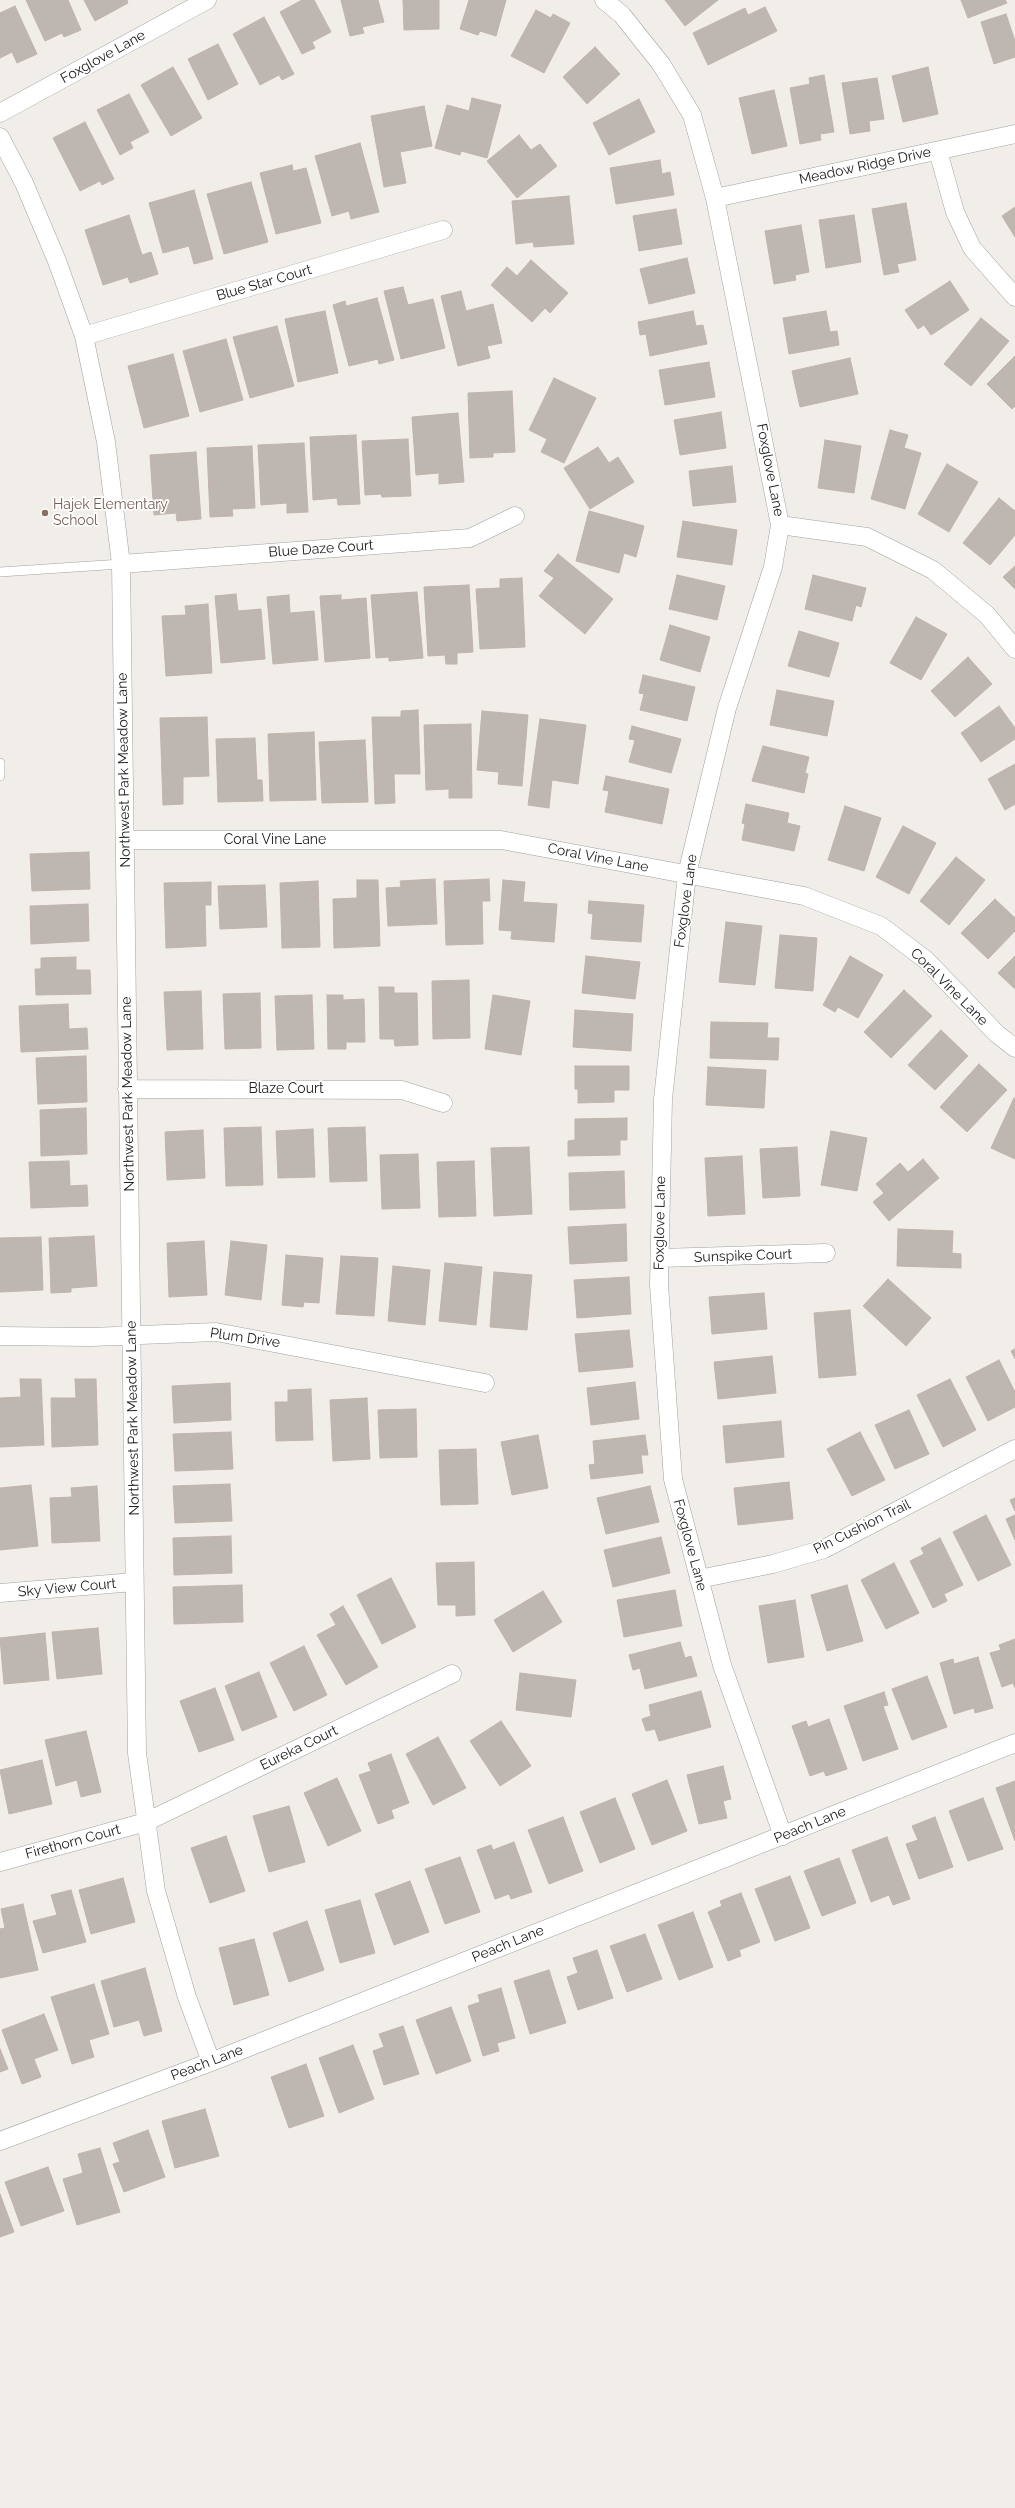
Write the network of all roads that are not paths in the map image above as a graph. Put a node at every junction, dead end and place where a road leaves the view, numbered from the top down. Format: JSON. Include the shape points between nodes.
{"nodes":[{"id":1,"x":207,"y":0,"type":"edge"},
{"id":2,"x":604,"y":0,"type":"edge"},
{"id":3,"x":0,"y":113,"type":"edge"},
{"id":4,"x":1015,"y":134,"type":"edge"},
{"id":5,"x":0,"y":137,"type":"edge"},
{"id":6,"x":938,"y":151,"type":"junction"},
{"id":7,"x":715,"y":198,"type":"junction"},
{"id":8,"x":443,"y":230,"type":"dead end"},
{"id":9,"x":1015,"y":297,"type":"edge"},
{"id":10,"x":84,"y":336,"type":"junction"},
{"id":11,"x":515,"y":516,"type":"dead end"},
{"id":12,"x":780,"y":525,"type":"junction"},
{"id":13,"x":121,"y":564,"type":"junction"},
{"id":14,"x":0,"y":572,"type":"edge"},
{"id":15,"x":1015,"y":649,"type":"edge"},
{"id":16,"x":0,"y":763,"type":"edge"},
{"id":17,"x":0,"y":776,"type":"edge"},
{"id":18,"x":125,"y":840,"type":"junction"},
{"id":19,"x":687,"y":874,"type":"junction"},
{"id":20,"x":1015,"y":1048,"type":"edge"},
{"id":21,"x":127,"y":1089,"type":"junction"},
{"id":22,"x":443,"y":1103,"type":"dead end"},
{"id":23,"x":826,"y":1253,"type":"dead end"},
{"id":24,"x":660,"y":1258,"type":"junction"},
{"id":25,"x":133,"y":1335,"type":"junction"},
{"id":26,"x":0,"y":1336,"type":"edge"},
{"id":27,"x":485,"y":1383,"type":"dead end"},
{"id":28,"x":1015,"y":1449,"type":"edge"},
{"id":29,"x":699,"y":1579,"type":"junction"},
{"id":30,"x":134,"y":1582,"type":"junction"},
{"id":31,"x":0,"y":1593,"type":"edge"},
{"id":32,"x":452,"y":1674,"type":"dead end"},
{"id":33,"x":1015,"y":1742,"type":"edge"},
{"id":34,"x":146,"y":1822,"type":"junction"},
{"id":35,"x":783,"y":1836,"type":"junction"},
{"id":36,"x":0,"y":1862,"type":"edge"},
{"id":37,"x":211,"y":2062,"type":"junction"},
{"id":38,"x":0,"y":2141,"type":"edge"}],
"edges":[{"from":1,"to":3,"type":"street","name":"Foxglove Lane"},
{"from":2,"to":7,"type":"street","name":"Foxglove Lane","via":[[622,15],[662,64],[692,115]]},
{"from":4,"to":6,"type":"street","name":"Meadow Ridge Drive"},
{"from":5,"to":10,"type":"street","name":"Northwest Park Meadow Lane","via":[[24,183],[54,254]]},
{"from":6,"to":7,"type":"street","name":"Meadow Ridge Drive"},
{"from":6,"to":9,"type":"street","via":[[955,212],[972,248]]},
{"from":7,"to":12,"type":"street","name":"Foxglove Lane"},
{"from":8,"to":10,"type":"street","name":"Blue Star Court"},
{"from":10,"to":13,"type":"street","name":"Northwest Park Meadow Lane","via":[[106,442]]},
{"from":11,"to":13,"type":"street","name":"Blue Daze Court","via":[[470,538]]},
{"from":12,"to":15,"type":"street","via":[[867,537],[933,570],[987,615]]},
{"from":12,"to":19,"type":"street","name":"Foxglove Lane","via":[[773,567],[727,708]]},
{"from":13,"to":14,"type":"lane"},
{"from":13,"to":18,"type":"street","name":"Northwest Park Meadow Lane"},
{"from":16,"to":17,"type":"lane"},
{"from":18,"to":19,"type":"street","name":"Coral Vine Lane","via":[[502,840]]},
{"from":18,"to":21,"type":"street","name":"Northwest Park Meadow Lane"},
{"from":19,"to":20,"type":"street","name":"Coral Vine Lane","via":[[804,896],[881,926],[926,960],[997,1034]]},
{"from":19,"to":24,"type":"street","name":"Foxglove Lane","via":[[663,1099]]},
{"from":21,"to":22,"type":"street","name":"Blaze Court","via":[[402,1090]]},
{"from":21,"to":25,"type":"street","name":"Northwest Park Meadow Lane"},
{"from":23,"to":24,"type":"street","name":"Sunspike Court"},
{"from":24,"to":29,"type":"street","name":"Foxglove Lane","via":[[659,1285],[673,1479]]},
{"from":25,"to":26,"type":"street","name":"Plum Drive"},
{"from":25,"to":27,"type":"street","name":"Plum Drive","via":[[216,1332]]},
{"from":25,"to":30,"type":"street","name":"Northwest Park Meadow Lane"},
{"from":28,"to":29,"type":"street","name":"Pin Cushion Trail","via":[[824,1549],[772,1564]]},
{"from":29,"to":35,"type":"street","name":"Foxglove Lane","via":[[722,1665]]},
{"from":30,"to":31,"type":"street","name":"Sky View Court"},
{"from":30,"to":34,"type":"street","name":"Northwest Park Meadow Lane","via":[[137,1753]]},
{"from":32,"to":34,"type":"street","name":"Eureka Court"},
{"from":33,"to":35,"type":"street","name":"Peach Lane"},
{"from":34,"to":36,"type":"street","name":"Firethorn Court"},
{"from":34,"to":37,"type":"street","name":"Northwest Park Meadow Lane","via":[[156,1891],[187,1997]]},
{"from":35,"to":37,"type":"street","name":"Peach Lane"},
{"from":37,"to":38,"type":"street","name":"Peach Lane"}]}
